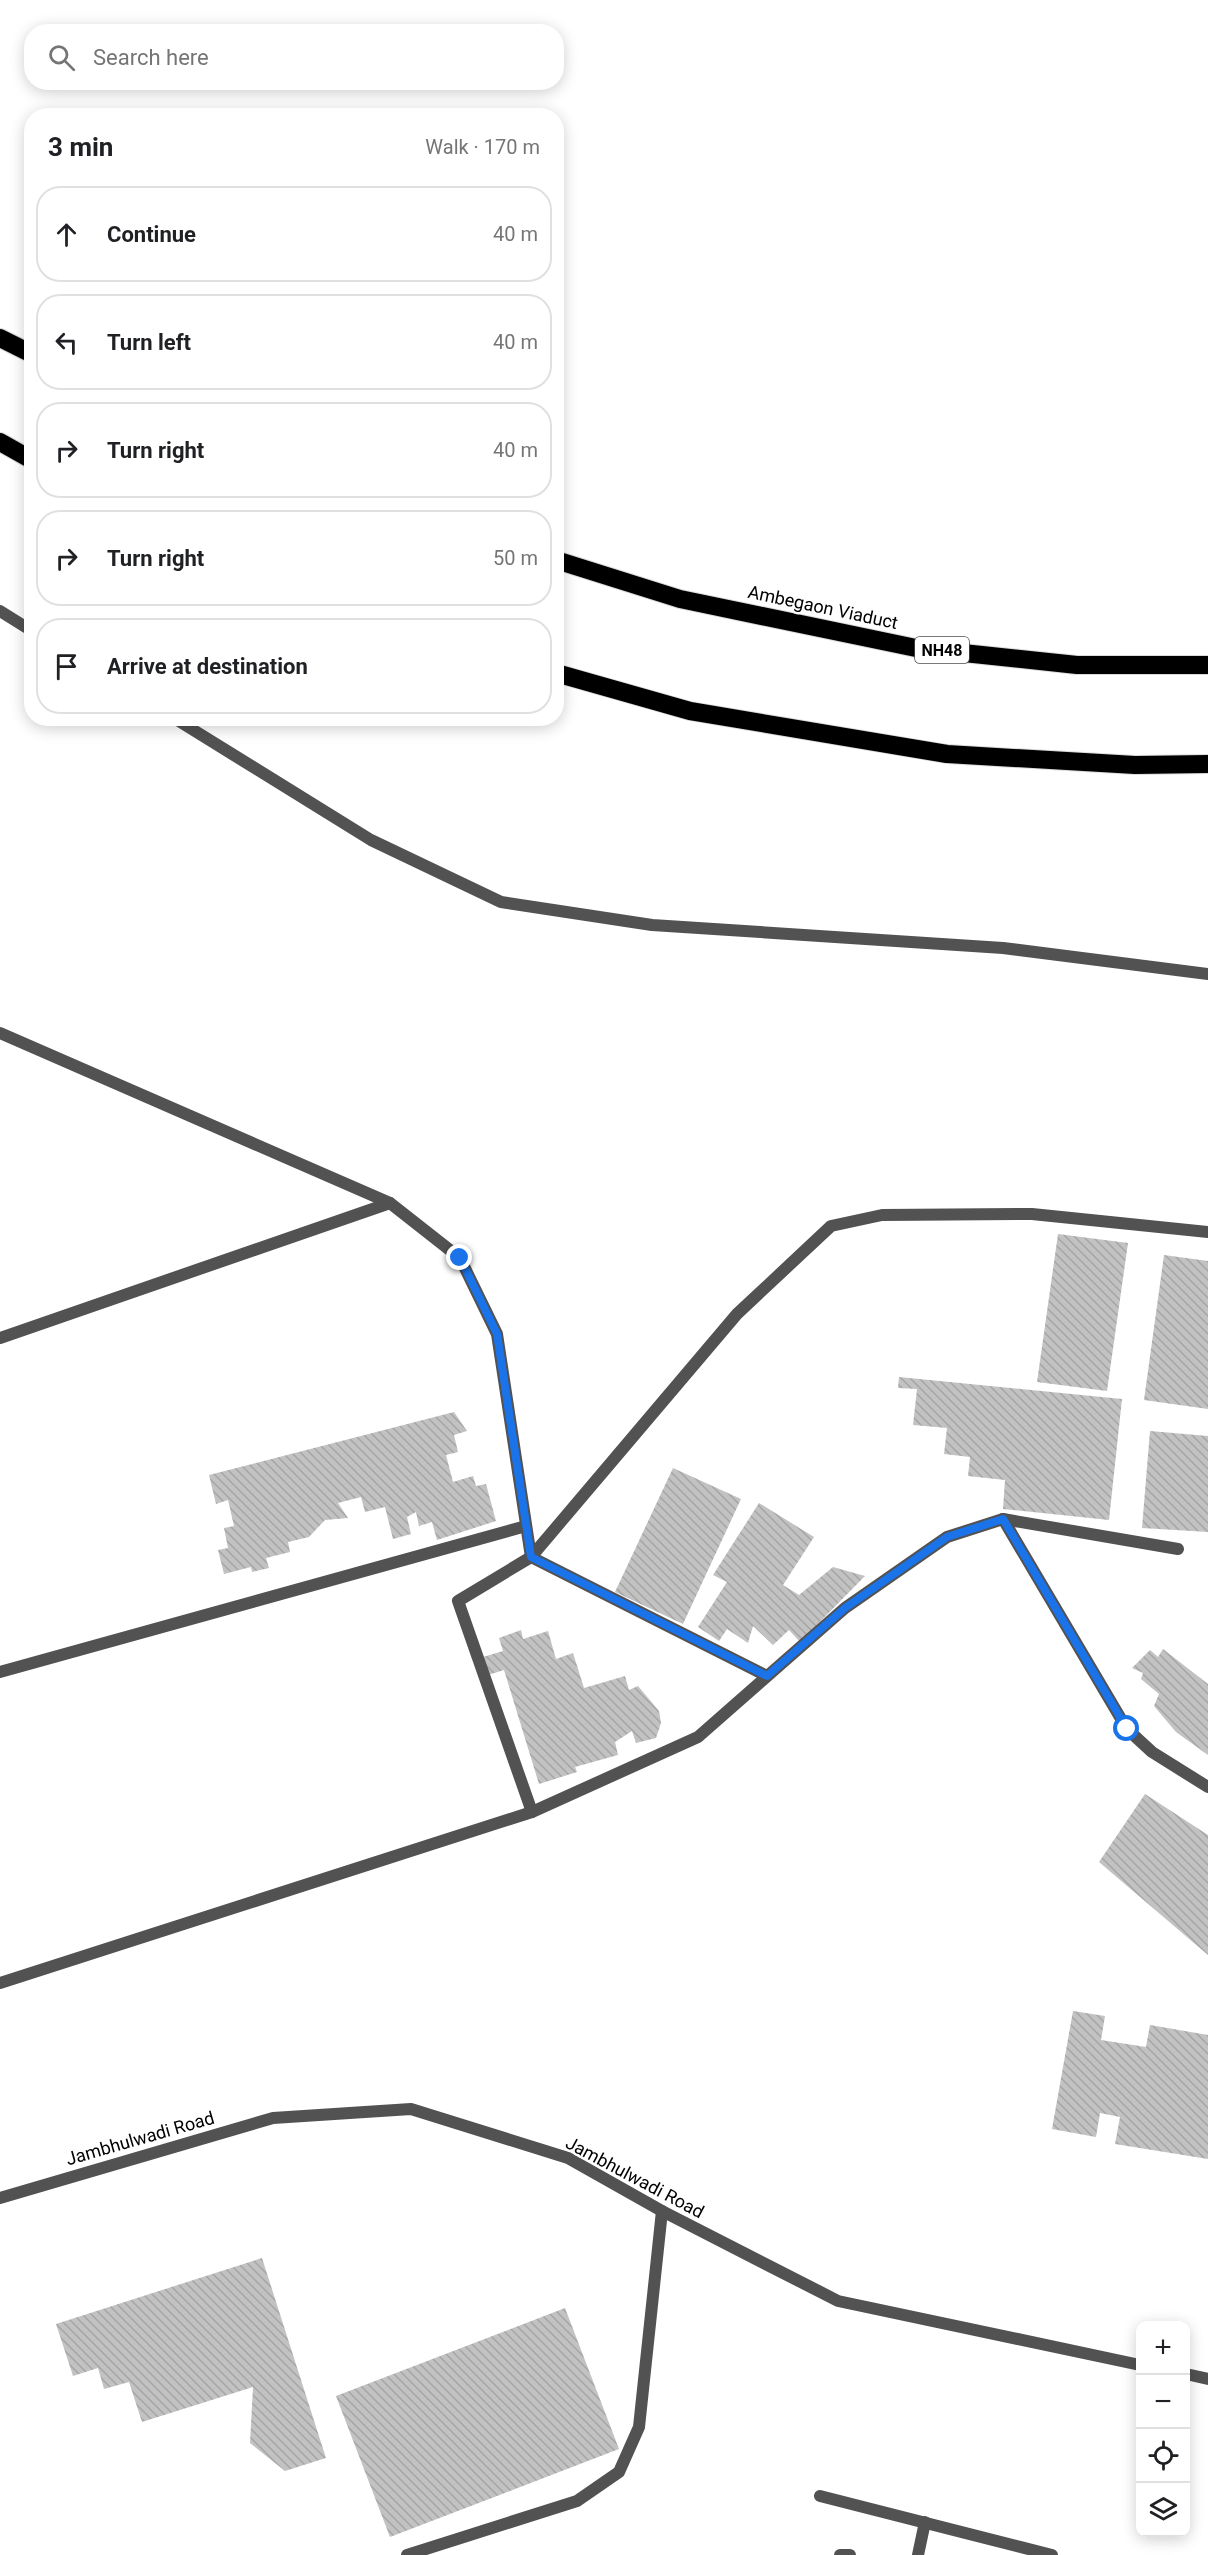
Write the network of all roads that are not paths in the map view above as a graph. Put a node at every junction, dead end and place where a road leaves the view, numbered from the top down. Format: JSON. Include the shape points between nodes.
{"nodes":[{"id":1,"x":0,"y":338,"type":"edge"},
{"id":2,"x":24,"y":350,"type":"edge"},
{"id":3,"x":0,"y":442,"type":"edge"},
{"id":4,"x":24,"y":456,"type":"edge"},
{"id":5,"x":564,"y":563,"type":"edge"},
{"id":6,"x":0,"y":611,"type":"edge"},
{"id":7,"x":24,"y":626,"type":"edge"},
{"id":8,"x":1208,"y":665,"type":"edge"},
{"id":9,"x":564,"y":675,"type":"edge"},
{"id":10,"x":187,"y":726,"type":"edge"},
{"id":11,"x":1208,"y":764,"type":"edge"},
{"id":12,"x":1208,"y":975,"type":"edge"},
{"id":13,"x":0,"y":1033,"type":"edge"},
{"id":14,"x":390,"y":1203,"type":"junction"},
{"id":15,"x":1208,"y":1232,"type":"edge"},
{"id":16,"x":0,"y":1338,"type":"edge"},
{"id":17,"x":1003,"y":1519,"type":"junction"},
{"id":18,"x":526,"y":1526,"type":"junction"},
{"id":19,"x":1178,"y":1549,"type":"dead end"},
{"id":20,"x":531,"y":1557,"type":"junction"},
{"id":21,"x":0,"y":1672,"type":"edge"},
{"id":22,"x":767,"y":1676,"type":"junction"},
{"id":23,"x":1208,"y":1787,"type":"edge"},
{"id":24,"x":532,"y":1812,"type":"junction"},
{"id":25,"x":0,"y":1983,"type":"edge"},
{"id":26,"x":0,"y":2198,"type":"edge"},
{"id":27,"x":662,"y":2211,"type":"junction"},
{"id":28,"x":1136,"y":2364,"type":"edge"},
{"id":29,"x":1190,"y":2375,"type":"edge"},
{"id":30,"x":1208,"y":2379,"type":"edge"},
{"id":31,"x":820,"y":2496,"type":"dead end"},
{"id":32,"x":925,"y":2522,"type":"junction"},
{"id":33,"x":407,"y":2555,"type":"edge"},
{"id":34,"x":840,"y":2555,"type":"edge"},
{"id":35,"x":850,"y":2555,"type":"edge"},
{"id":36,"x":918,"y":2555,"type":"edge"},
{"id":37,"x":1052,"y":2555,"type":"edge"}],
"edges":[{"from":1,"to":2,"type":"highway"},
{"from":3,"to":4,"type":"highway"},
{"from":5,"to":8,"type":"highway","name":"Ambegaon Viaduct","number":"NH48","via":[[680,599],[916,648],[1077,665]]},
{"from":6,"to":7,"type":"street"},
{"from":9,"to":11,"type":"highway","via":[[690,711],[947,754],[1135,765]]},
{"from":10,"to":12,"type":"street","via":[[371,840],[501,902],[652,925],[1003,948]]},
{"from":13,"to":14,"type":"street"},
{"from":14,"to":16,"type":"street"},
{"from":14,"to":18,"type":"street","via":[[460,1258],[497,1334]]},
{"from":15,"to":20,"type":"street","via":[[1032,1214],[882,1215],[831,1226],[736,1314]]},
{"from":17,"to":19,"type":"street"},
{"from":17,"to":22,"type":"street","via":[[947,1537],[845,1608]]},
{"from":17,"to":23,"type":"street","via":[[1127,1729],[1152,1752]]},
{"from":18,"to":20,"type":"street"},
{"from":18,"to":21,"type":"street"},
{"from":20,"to":22,"type":"street"},
{"from":20,"to":24,"type":"street","via":[[458,1601]]},
{"from":22,"to":24,"type":"street","via":[[698,1737]]},
{"from":24,"to":25,"type":"street"},
{"from":26,"to":27,"type":"street","name":"Jambhulwadi Road","via":[[273,2118],[411,2109],[568,2158]]},
{"from":27,"to":28,"type":"street","name":"Jambhulwadi Road","via":[[838,2301]]},
{"from":27,"to":33,"type":"street","via":[[639,2427],[619,2472],[577,2500]]},
{"from":29,"to":30,"type":"street"},
{"from":31,"to":32,"type":"street"},
{"from":32,"to":36,"type":"street"},
{"from":32,"to":37,"type":"street"},
{"from":34,"to":35,"type":"street"}]}
